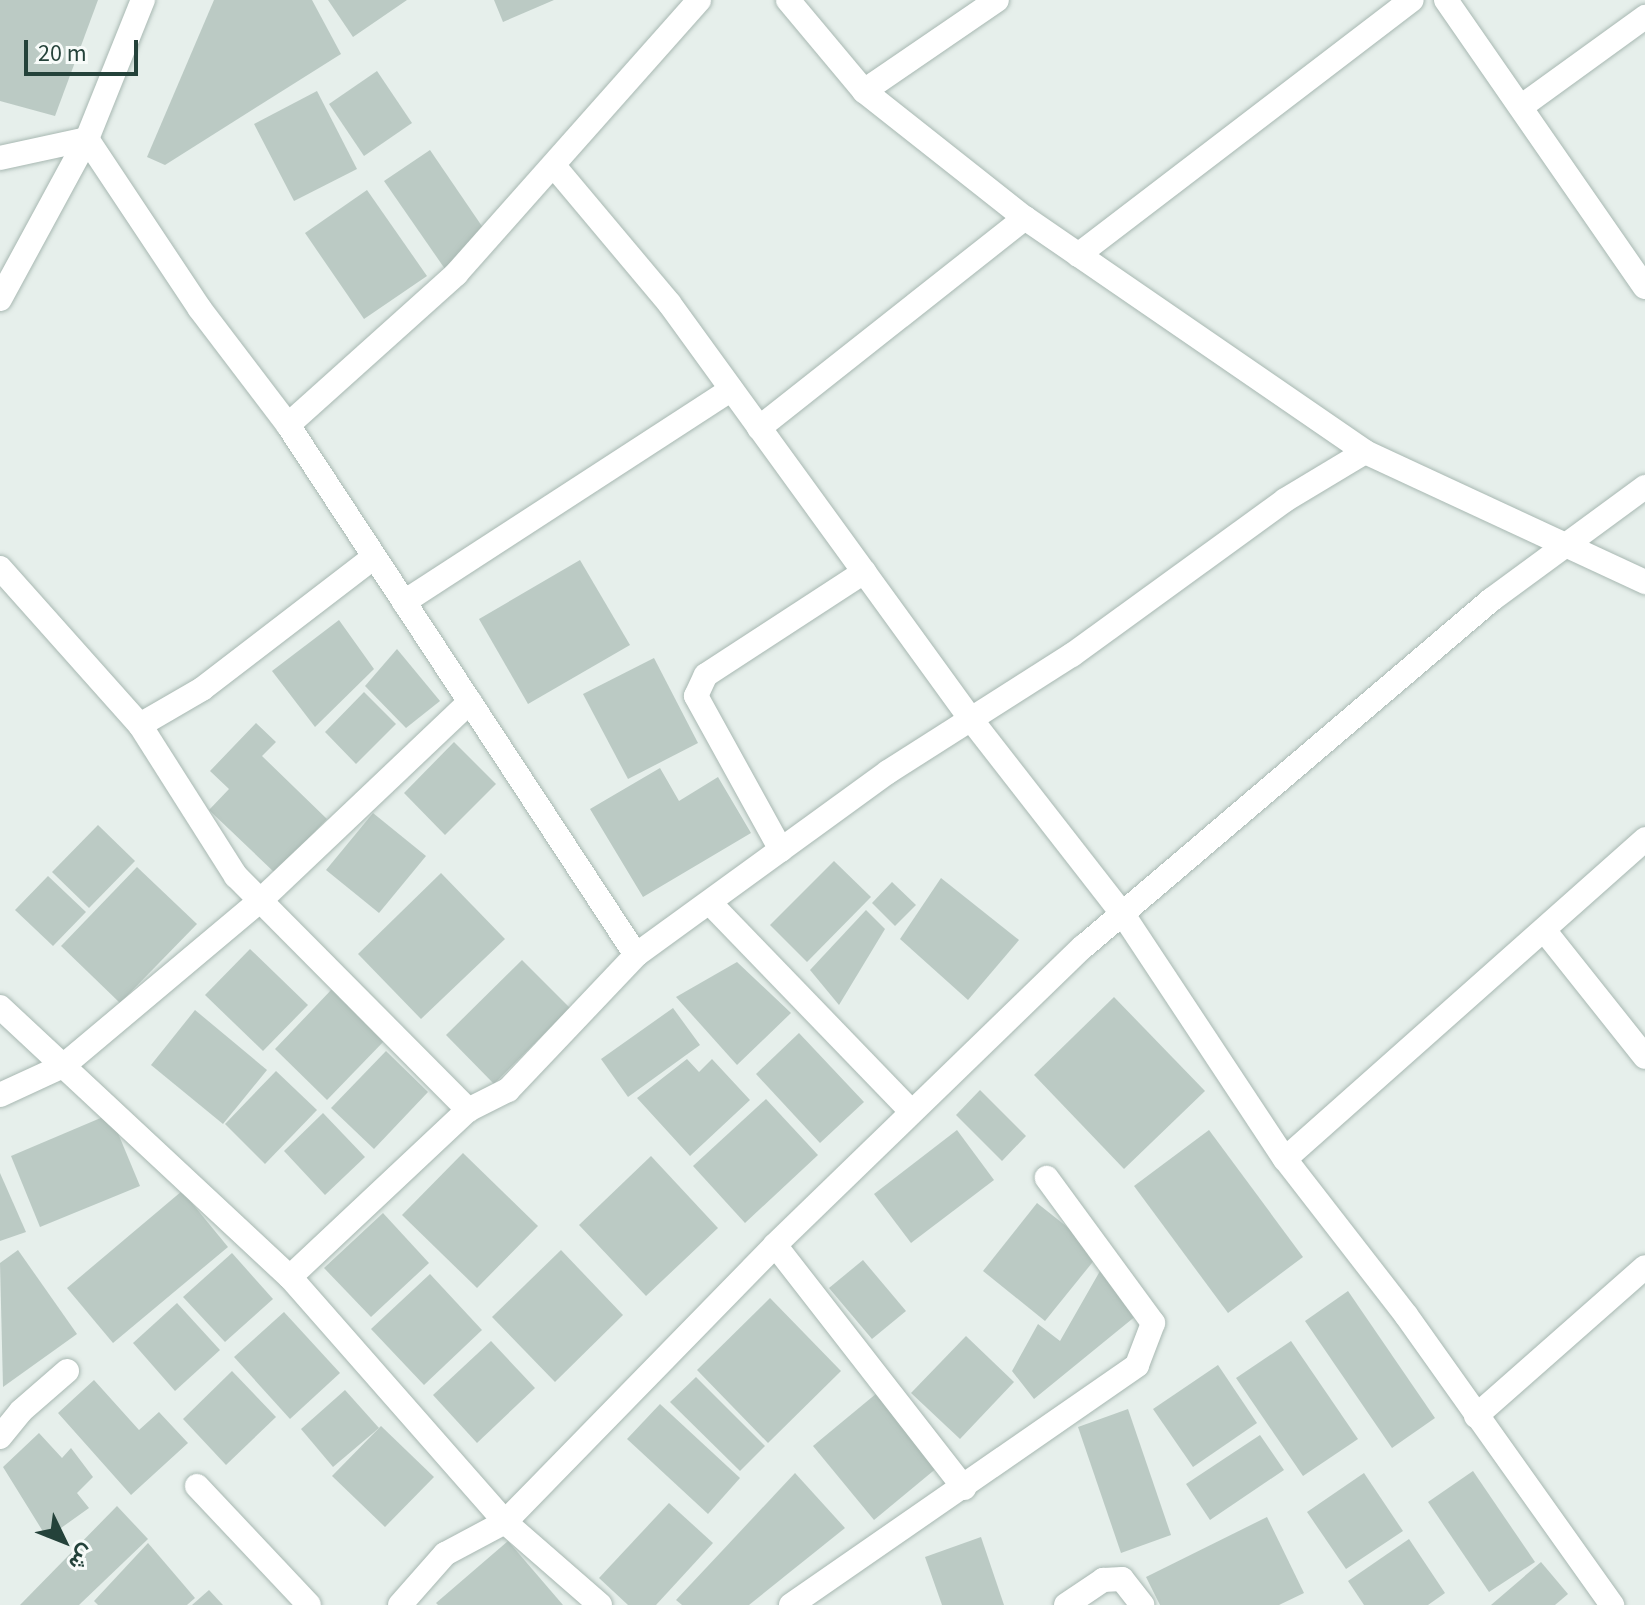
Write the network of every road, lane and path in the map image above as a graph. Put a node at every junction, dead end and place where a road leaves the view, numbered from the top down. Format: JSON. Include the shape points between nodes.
{"nodes":[{"id":1,"x":143,"y":0,"type":"edge"},
{"id":2,"x":699,"y":0,"type":"edge"},
{"id":3,"x":788,"y":0,"type":"edge"},
{"id":4,"x":997,"y":0,"type":"edge"},
{"id":5,"x":1412,"y":0,"type":"edge"},
{"id":6,"x":1446,"y":0,"type":"edge"},
{"id":7,"x":1645,"y":17,"type":"edge"},
{"id":8,"x":864,"y":91,"type":"junction"},
{"id":9,"x":1522,"y":106,"type":"junction"},
{"id":10,"x":87,"y":139,"type":"junction"},
{"id":11,"x":0,"y":158,"type":"edge"},
{"id":12,"x":554,"y":166,"type":"junction"},
{"id":13,"x":1025,"y":218,"type":"junction"},
{"id":14,"x":1078,"y":255,"type":"junction"},
{"id":15,"x":1645,"y":287,"type":"edge"},
{"id":16,"x":0,"y":299,"type":"edge"},
{"id":17,"x":731,"y":390,"type":"junction"},
{"id":18,"x":288,"y":425,"type":"junction"},
{"id":19,"x":759,"y":428,"type":"junction"},
{"id":20,"x":1365,"y":452,"type":"junction"},
{"id":21,"x":1645,"y":487,"type":"edge"},
{"id":22,"x":1570,"y":546,"type":"junction"},
{"id":23,"x":373,"y":558,"type":"junction"},
{"id":24,"x":0,"y":568,"type":"edge"},
{"id":25,"x":864,"y":572,"type":"junction"},
{"id":26,"x":1645,"y":582,"type":"edge"},
{"id":27,"x":404,"y":602,"type":"junction"},
{"id":28,"x":470,"y":702,"type":"junction"},
{"id":29,"x":970,"y":718,"type":"junction"},
{"id":30,"x":140,"y":725,"type":"junction"},
{"id":31,"x":1645,"y":839,"type":"edge"},
{"id":32,"x":781,"y":850,"type":"junction"},
{"id":33,"x":261,"y":900,"type":"junction"},
{"id":34,"x":710,"y":903,"type":"junction"},
{"id":35,"x":1122,"y":913,"type":"junction"},
{"id":36,"x":1544,"y":930,"type":"junction"},
{"id":37,"x":636,"y":955,"type":"junction"},
{"id":38,"x":0,"y":1007,"type":"edge"},
{"id":39,"x":1645,"y":1057,"type":"edge"},
{"id":40,"x":63,"y":1066,"type":"junction"},
{"id":41,"x":0,"y":1095,"type":"edge"},
{"id":42,"x":468,"y":1110,"type":"junction"},
{"id":43,"x":911,"y":1111,"type":"junction"},
{"id":44,"x":1285,"y":1159,"type":"junction"},
{"id":45,"x":1047,"y":1178,"type":"dead end"},
{"id":46,"x":775,"y":1245,"type":"junction"},
{"id":47,"x":1645,"y":1267,"type":"edge"},
{"id":48,"x":290,"y":1277,"type":"junction"},
{"id":49,"x":67,"y":1371,"type":"dead end"},
{"id":50,"x":1476,"y":1416,"type":"junction"},
{"id":51,"x":0,"y":1437,"type":"edge"},
{"id":52,"x":197,"y":1486,"type":"dead end"},
{"id":53,"x":964,"y":1488,"type":"junction"},
{"id":54,"x":505,"y":1522,"type":"junction"},
{"id":55,"x":309,"y":1605,"type":"edge"},
{"id":56,"x":400,"y":1605,"type":"edge"},
{"id":57,"x":600,"y":1605,"type":"edge"},
{"id":58,"x":791,"y":1605,"type":"edge"},
{"id":59,"x":1066,"y":1605,"type":"edge"},
{"id":60,"x":1142,"y":1605,"type":"edge"},
{"id":61,"x":1612,"y":1605,"type":"edge"}],
"edges":[{"from":1,"to":10,"type":"street"},
{"from":2,"to":12,"type":"street"},
{"from":3,"to":8,"type":"street"},
{"from":4,"to":8,"type":"street"},
{"from":5,"to":14,"type":"street"},
{"from":6,"to":9,"type":"street"},
{"from":7,"to":9,"type":"street"},
{"from":8,"to":13,"type":"street"},
{"from":9,"to":15,"type":"street"},
{"from":10,"to":11,"type":"street"},
{"from":10,"to":16,"type":"street","via":[[17,259]]},
{"from":10,"to":18,"type":"street","via":[[200,309]]},
{"from":12,"to":17,"type":"street","via":[[669,303]]},
{"from":12,"to":18,"type":"street","via":[[456,274]]},
{"from":13,"to":14,"type":"street"},
{"from":13,"to":19,"type":"street"},
{"from":14,"to":20,"type":"street"},
{"from":17,"to":19,"type":"street"},
{"from":17,"to":27,"type":"street"},
{"from":18,"to":23,"type":"street"},
{"from":19,"to":25,"type":"street"},
{"from":20,"to":22,"type":"street"},
{"from":20,"to":29,"type":"street","via":[[1285,500],[1072,655]]},
{"from":21,"to":22,"type":"street"},
{"from":22,"to":26,"type":"street"},
{"from":22,"to":35,"type":"street","via":[[1491,600]]},
{"from":23,"to":27,"type":"street"},
{"from":23,"to":30,"type":"street","via":[[202,689]]},
{"from":24,"to":30,"type":"street"},
{"from":25,"to":29,"type":"street"},
{"from":25,"to":32,"type":"street","via":[[706,675],[696,696]]},
{"from":27,"to":28,"type":"street"},
{"from":28,"to":33,"type":"street"},
{"from":28,"to":37,"type":"street"},
{"from":29,"to":32,"type":"street"},
{"from":29,"to":35,"type":"street"},
{"from":30,"to":33,"type":"street","via":[[236,876]]},
{"from":31,"to":36,"type":"street"},
{"from":32,"to":34,"type":"street"},
{"from":33,"to":40,"type":"street"},
{"from":33,"to":42,"type":"street"},
{"from":34,"to":37,"type":"street"},
{"from":34,"to":43,"type":"street"},
{"from":35,"to":43,"type":"street"},
{"from":35,"to":44,"type":"street"},
{"from":36,"to":39,"type":"street"},
{"from":36,"to":44,"type":"street"},
{"from":37,"to":42,"type":"street","via":[[508,1090]]},
{"from":38,"to":40,"type":"street"},
{"from":40,"to":41,"type":"street"},
{"from":40,"to":48,"type":"street"},
{"from":42,"to":48,"type":"street"},
{"from":43,"to":46,"type":"street"},
{"from":44,"to":50,"type":"street"},
{"from":45,"to":53,"type":"street","via":[[1153,1323],[1151,1339],[1137,1365]]},
{"from":46,"to":53,"type":"street"},
{"from":46,"to":54,"type":"street"},
{"from":47,"to":50,"type":"street"},
{"from":48,"to":54,"type":"street"},
{"from":49,"to":51,"type":"street"},
{"from":50,"to":61,"type":"street"},
{"from":52,"to":55,"type":"street"},
{"from":53,"to":58,"type":"street"},
{"from":54,"to":56,"type":"street","via":[[445,1554]]},
{"from":54,"to":57,"type":"street"},
{"from":59,"to":60,"type":"street","via":[[1103,1580],[1122,1579]]}]}
